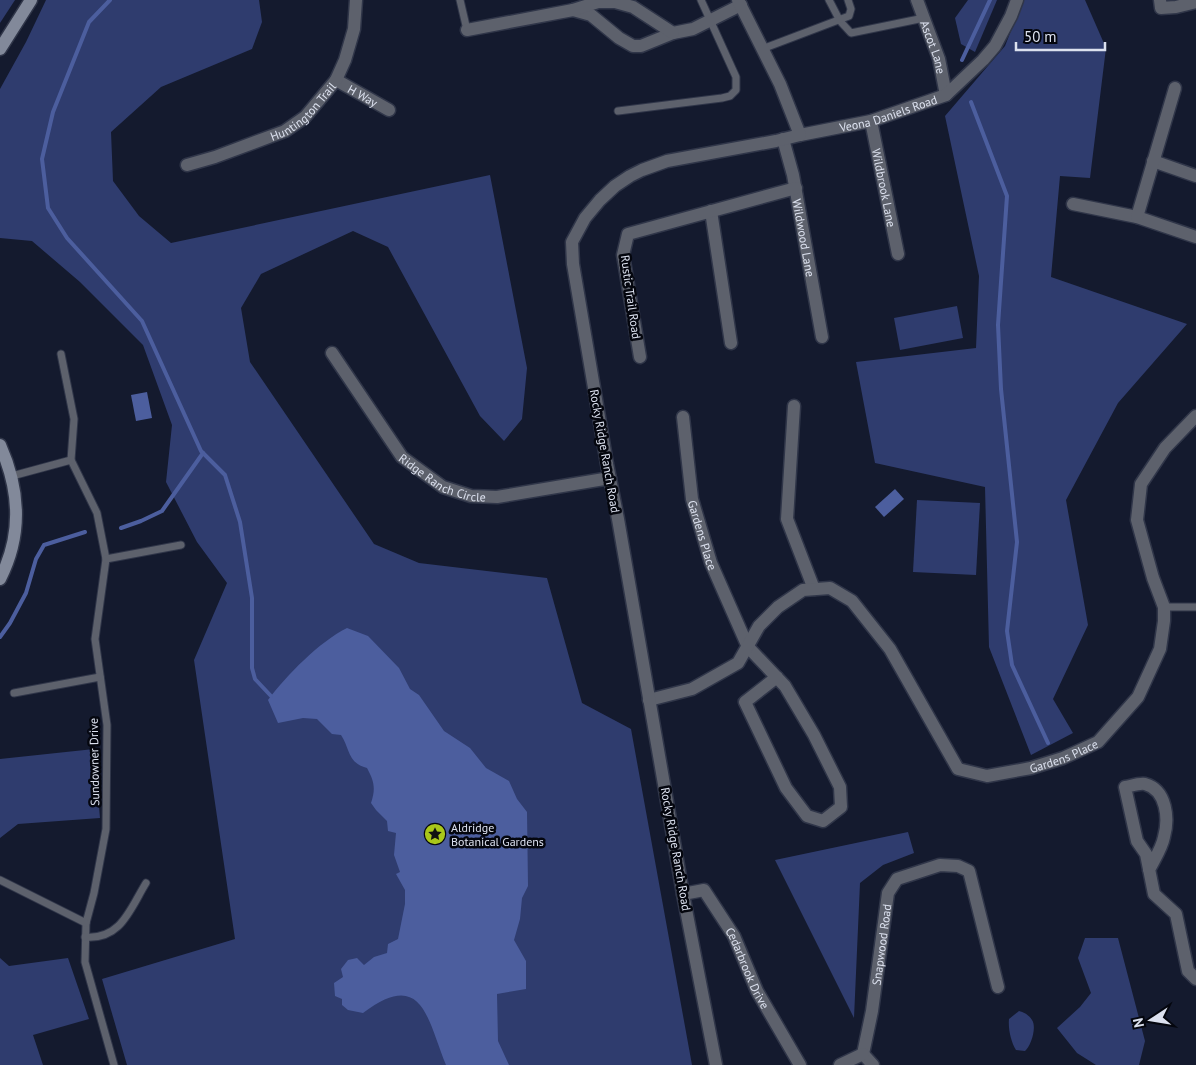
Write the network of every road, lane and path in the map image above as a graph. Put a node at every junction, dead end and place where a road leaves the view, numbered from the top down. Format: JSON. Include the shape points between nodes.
{"nodes":[{"id":1,"x":31,"y":0,"type":"edge"},
{"id":2,"x":356,"y":0,"type":"edge"},
{"id":3,"x":460,"y":0,"type":"edge"},
{"id":4,"x":701,"y":0,"type":"edge"},
{"id":5,"x":829,"y":0,"type":"edge"},
{"id":6,"x":848,"y":0,"type":"edge"},
{"id":7,"x":917,"y":0,"type":"edge"},
{"id":8,"x":1017,"y":0,"type":"edge"},
{"id":9,"x":1160,"y":0,"type":"edge"},
{"id":10,"x":740,"y":2,"type":"edge"},
{"id":11,"x":1196,"y":2,"type":"edge"},
{"id":12,"x":573,"y":10,"type":"junction"},
{"id":13,"x":924,"y":18,"type":"junction"},
{"id":14,"x":710,"y":20,"type":"junction"},
{"id":15,"x":840,"y":21,"type":"junction"},
{"id":16,"x":467,"y":30,"type":"joint"},
{"id":17,"x":673,"y":33,"type":"junction"},
{"id":18,"x":0,"y":49,"type":"edge"},
{"id":19,"x":762,"y":49,"type":"junction"},
{"id":20,"x":336,"y":80,"type":"junction"},
{"id":21,"x":1175,"y":88,"type":"dead end"},
{"id":22,"x":946,"y":95,"type":"junction"},
{"id":23,"x":389,"y":110,"type":"dead end"},
{"id":24,"x":618,"y":110,"type":"dead end"},
{"id":25,"x":871,"y":121,"type":"junction"},
{"id":26,"x":800,"y":135,"type":"junction"},
{"id":27,"x":783,"y":139,"type":"junction"},
{"id":28,"x":1154,"y":161,"type":"junction"},
{"id":29,"x":187,"y":164,"type":"dead end"},
{"id":30,"x":1196,"y":176,"type":"edge"},
{"id":31,"x":796,"y":188,"type":"junction"},
{"id":32,"x":1073,"y":204,"type":"dead end"},
{"id":33,"x":711,"y":211,"type":"junction"},
{"id":34,"x":1137,"y":217,"type":"junction"},
{"id":35,"x":1196,"y":237,"type":"edge"},
{"id":36,"x":898,"y":254,"type":"dead end"},
{"id":37,"x":822,"y":337,"type":"dead end"},
{"id":38,"x":731,"y":343,"type":"dead end"},
{"id":39,"x":332,"y":353,"type":"dead end"},
{"id":40,"x":61,"y":354,"type":"dead end"},
{"id":41,"x":640,"y":357,"type":"dead end"},
{"id":42,"x":794,"y":406,"type":"dead end"},
{"id":43,"x":1196,"y":416,"type":"edge"},
{"id":44,"x":683,"y":417,"type":"dead end"},
{"id":45,"x":0,"y":445,"type":"edge"},
{"id":46,"x":71,"y":460,"type":"junction"},
{"id":47,"x":12,"y":476,"type":"junction"},
{"id":48,"x":610,"y":478,"type":"junction"},
{"id":49,"x":180,"y":545,"type":"dead end"},
{"id":50,"x":106,"y":559,"type":"junction"},
{"id":51,"x":0,"y":579,"type":"edge"},
{"id":52,"x":814,"y":589,"type":"junction"},
{"id":53,"x":1196,"y":606,"type":"edge"},
{"id":54,"x":1164,"y":607,"type":"junction"},
{"id":55,"x":748,"y":647,"type":"junction"},
{"id":56,"x":100,"y":677,"type":"junction"},
{"id":57,"x":777,"y":677,"type":"junction"},
{"id":58,"x":14,"y":693,"type":"dead end"},
{"id":59,"x":649,"y":700,"type":"junction"},
{"id":60,"x":1149,"y":870,"type":"junction"},
{"id":61,"x":0,"y":880,"type":"edge"},
{"id":62,"x":146,"y":883,"type":"dead end"},
{"id":63,"x":683,"y":894,"type":"junction"},
{"id":64,"x":86,"y":923,"type":"junction"},
{"id":65,"x":85,"y":936,"type":"junction"},
{"id":66,"x":1196,"y":979,"type":"edge"},
{"id":67,"x":998,"y":986,"type":"dead end"},
{"id":68,"x":863,"y":1054,"type":"junction"},
{"id":69,"x":114,"y":1065,"type":"edge"},
{"id":70,"x":716,"y":1065,"type":"edge"},
{"id":71,"x":800,"y":1065,"type":"edge"},
{"id":72,"x":840,"y":1065,"type":"edge"},
{"id":73,"x":873,"y":1065,"type":"edge"}],
"edges":[{"from":1,"to":18,"type":"street"},
{"from":2,"to":20,"type":"street","name":"Huntington Trail","via":[[354,29]]},
{"from":3,"to":16,"type":"lane"},
{"from":4,"to":14,"type":"lane"},
{"from":5,"to":15,"type":"lane"},
{"from":6,"to":15,"type":"lane","via":[[852,10]]},
{"from":7,"to":13,"type":"street","name":"Ascot Lane"},
{"from":8,"to":22,"type":"street","name":"Veona Daniels Road","via":[[996,46]]},
{"from":9,"to":11,"type":"street","via":[[1161,8]]},
{"from":10,"to":14,"type":"street"},
{"from":10,"to":19,"type":"street"},
{"from":12,"to":16,"type":"street"},
{"from":12,"to":17,"type":"street","via":[[598,2],[615,2],[633,7]]},
{"from":12,"to":17,"type":"street","via":[[591,15],[633,46]]},
{"from":13,"to":15,"type":"lane","via":[[851,33]]},
{"from":13,"to":22,"type":"street","name":"Ascot Lane","via":[[939,59]]},
{"from":14,"to":17,"type":"street","via":[[693,29]]},
{"from":14,"to":24,"type":"lane","via":[[736,77],[736,90],[730,96]]},
{"from":15,"to":19,"type":"lane"},
{"from":19,"to":26,"type":"street"},
{"from":20,"to":23,"type":"street","name":"H Way"},
{"from":20,"to":29,"type":"street","name":"Huntington Trail","via":[[305,118],[285,131],[216,157]]},
{"from":21,"to":28,"type":"street"},
{"from":22,"to":25,"type":"street","name":"Veona Daniels Road"},
{"from":25,"to":26,"type":"street","name":"Veona Daniels Road"},
{"from":25,"to":36,"type":"street","name":"Wildbrook Lane"},
{"from":26,"to":27,"type":"street","name":"Rocky Ridge Ranch Road"},
{"from":27,"to":31,"type":"street","name":"Wildwood Lane"},
{"from":27,"to":48,"type":"street","name":"Rocky Ridge Ranch Road","via":[[667,161],[642,170],[615,186],[600,200],[572,242],[573,264]]},
{"from":28,"to":30,"type":"street"},
{"from":28,"to":34,"type":"street"},
{"from":31,"to":33,"type":"street","name":"Rustic Trail Road"},
{"from":31,"to":37,"type":"street","name":"Wildwood Lane"},
{"from":32,"to":34,"type":"street"},
{"from":33,"to":38,"type":"street"},
{"from":33,"to":41,"type":"street","name":"Rustic Trail Road","via":[[628,234],[623,254]]},
{"from":34,"to":35,"type":"street"},
{"from":39,"to":48,"type":"street","name":"Ridge Ranch Circle","via":[[402,457],[443,487],[471,496],[497,497]]},
{"from":40,"to":46,"type":"lane","via":[[74,419]]},
{"from":42,"to":52,"type":"street","via":[[787,519]]},
{"from":43,"to":54,"type":"street","name":"Gardens Place","via":[[1165,448],[1141,484],[1137,520]]},
{"from":44,"to":55,"type":"street","name":"Gardens Place","via":[[692,499],[711,563]]},
{"from":45,"to":47,"type":"street"},
{"from":46,"to":47,"type":"lane"},
{"from":46,"to":50,"type":"lane","name":"Sundowner Drive","via":[[97,513]]},
{"from":47,"to":51,"type":"street","via":[[15,539]]},
{"from":48,"to":59,"type":"street","name":"Rocky Ridge Ranch Road"},
{"from":49,"to":50,"type":"lane"},
{"from":50,"to":56,"type":"lane","name":"Sundowner Drive","via":[[95,639]]},
{"from":52,"to":54,"type":"street","name":"Gardens Place","via":[[830,588],[852,601],[890,649],[958,769],[987,776],[1031,768],[1098,742],[1138,697],[1160,649]]},
{"from":52,"to":55,"type":"street","name":"Gardens Place","via":[[802,590],[778,607],[760,626]]},
{"from":53,"to":54,"type":"lane"},
{"from":55,"to":57,"type":"street","name":"Gardens Place"},
{"from":55,"to":59,"type":"street","name":"Gardens Place","via":[[738,664],[692,688]]},
{"from":56,"to":58,"type":"lane"},
{"from":56,"to":64,"type":"lane","name":"Sundowner Drive","via":[[107,725],[106,829]]},
{"from":57,"to":57,"type":"street","name":"Gardens Place","via":[[746,702],[786,788],[807,816],[824,821],[841,807],[840,787],[786,686]]},
{"from":59,"to":63,"type":"street","name":"Rocky Ridge Ranch Road"},
{"from":60,"to":60,"type":"street","via":[[1146,854],[1137,841],[1125,787],[1143,784],[1155,788],[1164,803],[1164,839]]},
{"from":60,"to":66,"type":"street","via":[[1154,894],[1176,914],[1188,971]]},
{"from":61,"to":64,"type":"lane"},
{"from":62,"to":65,"type":"lane","via":[[118,929],[96,938]]},
{"from":63,"to":70,"type":"street","name":"Rocky Ridge Ranch Road"},
{"from":63,"to":71,"type":"street","name":"Cedarbrook Drive","via":[[704,890],[734,936],[756,991]]},
{"from":64,"to":65,"type":"lane","name":"Sundowner Drive"},
{"from":65,"to":69,"type":"lane","name":"Sundowner Drive","via":[[85,962]]},
{"from":67,"to":68,"type":"street","name":"Snapwood Road","via":[[969,870],[940,865],[897,879],[888,893]]},
{"from":68,"to":72,"type":"street"},
{"from":68,"to":73,"type":"street"}]}
